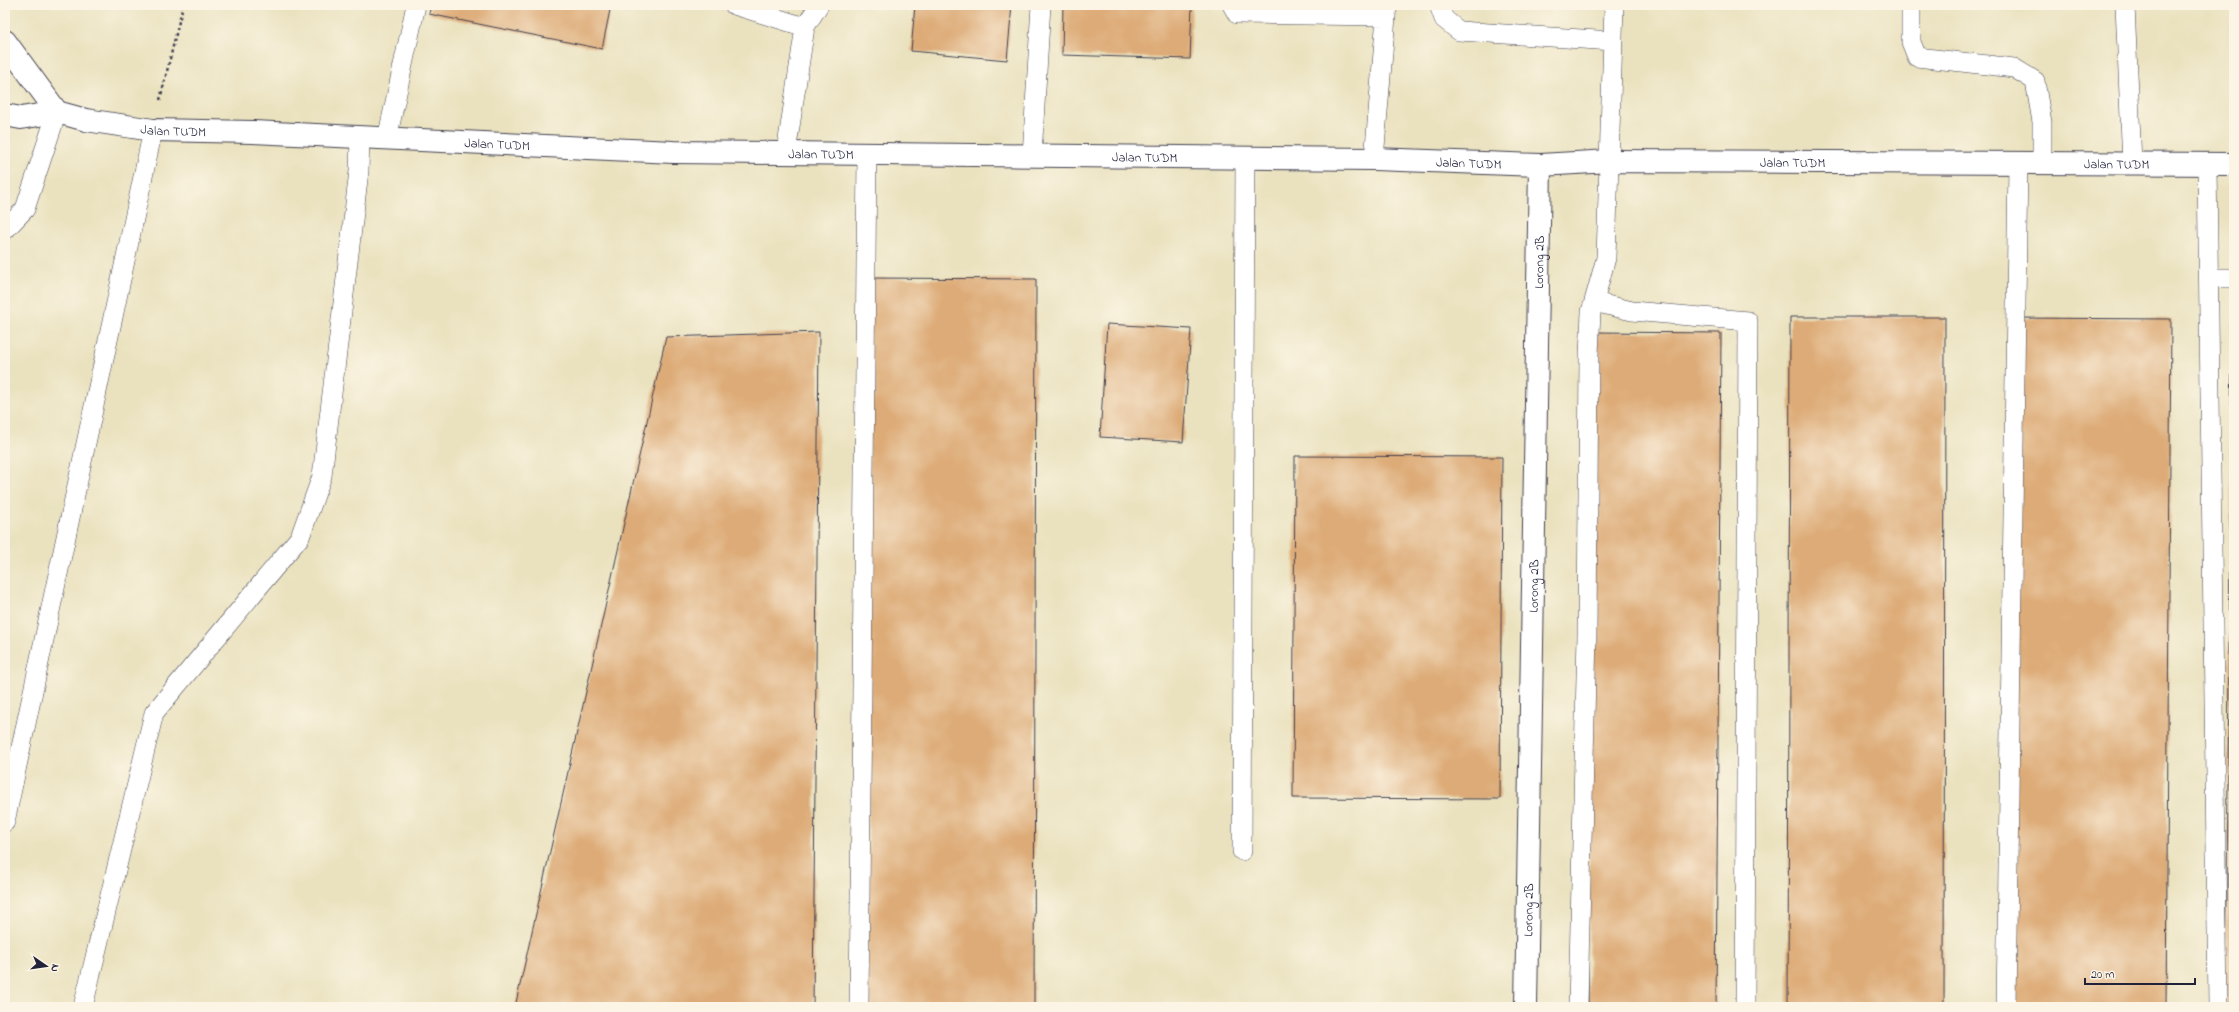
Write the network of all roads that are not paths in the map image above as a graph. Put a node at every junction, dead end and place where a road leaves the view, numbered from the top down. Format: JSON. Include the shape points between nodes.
{"nodes":[{"id":1,"x":416,"y":5,"type":"edge"},
{"id":2,"x":734,"y":5,"type":"edge"},
{"id":3,"x":819,"y":5,"type":"edge"},
{"id":4,"x":1041,"y":5,"type":"edge"},
{"id":5,"x":1232,"y":5,"type":"edge"},
{"id":6,"x":1439,"y":5,"type":"edge"},
{"id":7,"x":1614,"y":5,"type":"edge"},
{"id":8,"x":1911,"y":5,"type":"edge"},
{"id":9,"x":2126,"y":5,"type":"edge"},
{"id":10,"x":1386,"y":10,"type":"edge"},
{"id":11,"x":805,"y":27,"type":"junction"},
{"id":12,"x":5,"y":41,"type":"edge"},
{"id":13,"x":1613,"y":41,"type":"junction"},
{"id":14,"x":57,"y":112,"type":"junction"},
{"id":15,"x":5,"y":115,"type":"edge"},
{"id":16,"x":153,"y":130,"type":"junction"},
{"id":17,"x":360,"y":138,"type":"junction"},
{"id":18,"x":387,"y":139,"type":"junction"},
{"id":19,"x":786,"y":153,"type":"junction"},
{"id":20,"x":867,"y":154,"type":"junction"},
{"id":21,"x":1032,"y":156,"type":"junction"},
{"id":22,"x":1245,"y":157,"type":"junction"},
{"id":23,"x":1374,"y":159,"type":"junction"},
{"id":24,"x":1610,"y":161,"type":"junction"},
{"id":25,"x":2018,"y":163,"type":"junction"},
{"id":26,"x":2042,"y":163,"type":"junction"},
{"id":27,"x":2132,"y":163,"type":"junction"},
{"id":28,"x":2207,"y":164,"type":"junction"},
{"id":29,"x":2234,"y":164,"type":"edge"},
{"id":30,"x":1540,"y":165,"type":"junction"},
{"id":31,"x":5,"y":230,"type":"edge"},
{"id":32,"x":2208,"y":278,"type":"junction"},
{"id":33,"x":2234,"y":278,"type":"edge"},
{"id":34,"x":1594,"y":302,"type":"junction"},
{"id":35,"x":5,"y":822,"type":"edge"},
{"id":36,"x":1242,"y":851,"type":"dead end"},
{"id":37,"x":83,"y":1007,"type":"edge"},
{"id":38,"x":859,"y":1007,"type":"edge"},
{"id":39,"x":1526,"y":1007,"type":"edge"},
{"id":40,"x":1578,"y":1007,"type":"edge"},
{"id":41,"x":1745,"y":1007,"type":"edge"},
{"id":42,"x":2006,"y":1007,"type":"edge"},
{"id":43,"x":2218,"y":1007,"type":"edge"}],
"edges":[{"from":1,"to":18,"type":"lane"},
{"from":2,"to":11,"type":"lane"},
{"from":3,"to":11,"type":"lane"},
{"from":4,"to":21,"type":"lane"},
{"from":5,"to":10,"type":"lane","via":[[1237,14]]},
{"from":6,"to":13,"type":"lane","via":[[1444,19],[1459,31]]},
{"from":7,"to":13,"type":"lane"},
{"from":8,"to":26,"type":"lane","via":[[1911,42],[1917,57],[2014,68],[2035,81],[2042,122]]},
{"from":9,"to":27,"type":"lane"},
{"from":10,"to":23,"type":"lane"},
{"from":11,"to":19,"type":"lane"},
{"from":12,"to":14,"type":"street"},
{"from":13,"to":24,"type":"lane"},
{"from":14,"to":15,"type":"street","name":"Jalan TUDM","via":[[21,118]]},
{"from":14,"to":16,"type":"street","name":"Jalan TUDM","via":[[86,120]]},
{"from":14,"to":31,"type":"lane","via":[[25,209]]},
{"from":16,"to":17,"type":"street","name":"Jalan TUDM"},
{"from":16,"to":35,"type":"lane"},
{"from":17,"to":18,"type":"street","name":"Jalan TUDM"},
{"from":17,"to":37,"type":"lane","via":[[359,171],[322,476],[300,537],[154,713]]},
{"from":18,"to":19,"type":"street","name":"Jalan TUDM","via":[[673,152]]},
{"from":19,"to":20,"type":"street","name":"Jalan TUDM"},
{"from":20,"to":21,"type":"street","name":"Jalan TUDM"},
{"from":20,"to":38,"type":"lane"},
{"from":21,"to":22,"type":"street","name":"Jalan TUDM"},
{"from":22,"to":23,"type":"street","name":"Jalan TUDM"},
{"from":22,"to":36,"type":"lane"},
{"from":23,"to":30,"type":"street","name":"Jalan TUDM"},
{"from":24,"to":25,"type":"street","name":"Jalan TUDM"},
{"from":24,"to":30,"type":"street","name":"Jalan TUDM"},
{"from":24,"to":34,"type":"lane","via":[[1606,258]]},
{"from":25,"to":26,"type":"street","name":"Jalan TUDM"},
{"from":25,"to":42,"type":"lane"},
{"from":26,"to":27,"type":"street","name":"Jalan TUDM"},
{"from":27,"to":28,"type":"street","name":"Jalan TUDM"},
{"from":28,"to":29,"type":"street","name":"Jalan TUDM"},
{"from":28,"to":32,"type":"lane"},
{"from":30,"to":39,"type":"street","name":"Lorong 2B"},
{"from":32,"to":33,"type":"lane"},
{"from":32,"to":43,"type":"lane"},
{"from":34,"to":40,"type":"lane","via":[[1591,312],[1589,354],[1587,635]]},
{"from":34,"to":41,"type":"lane","via":[[1632,311],[1748,321]]}]}
